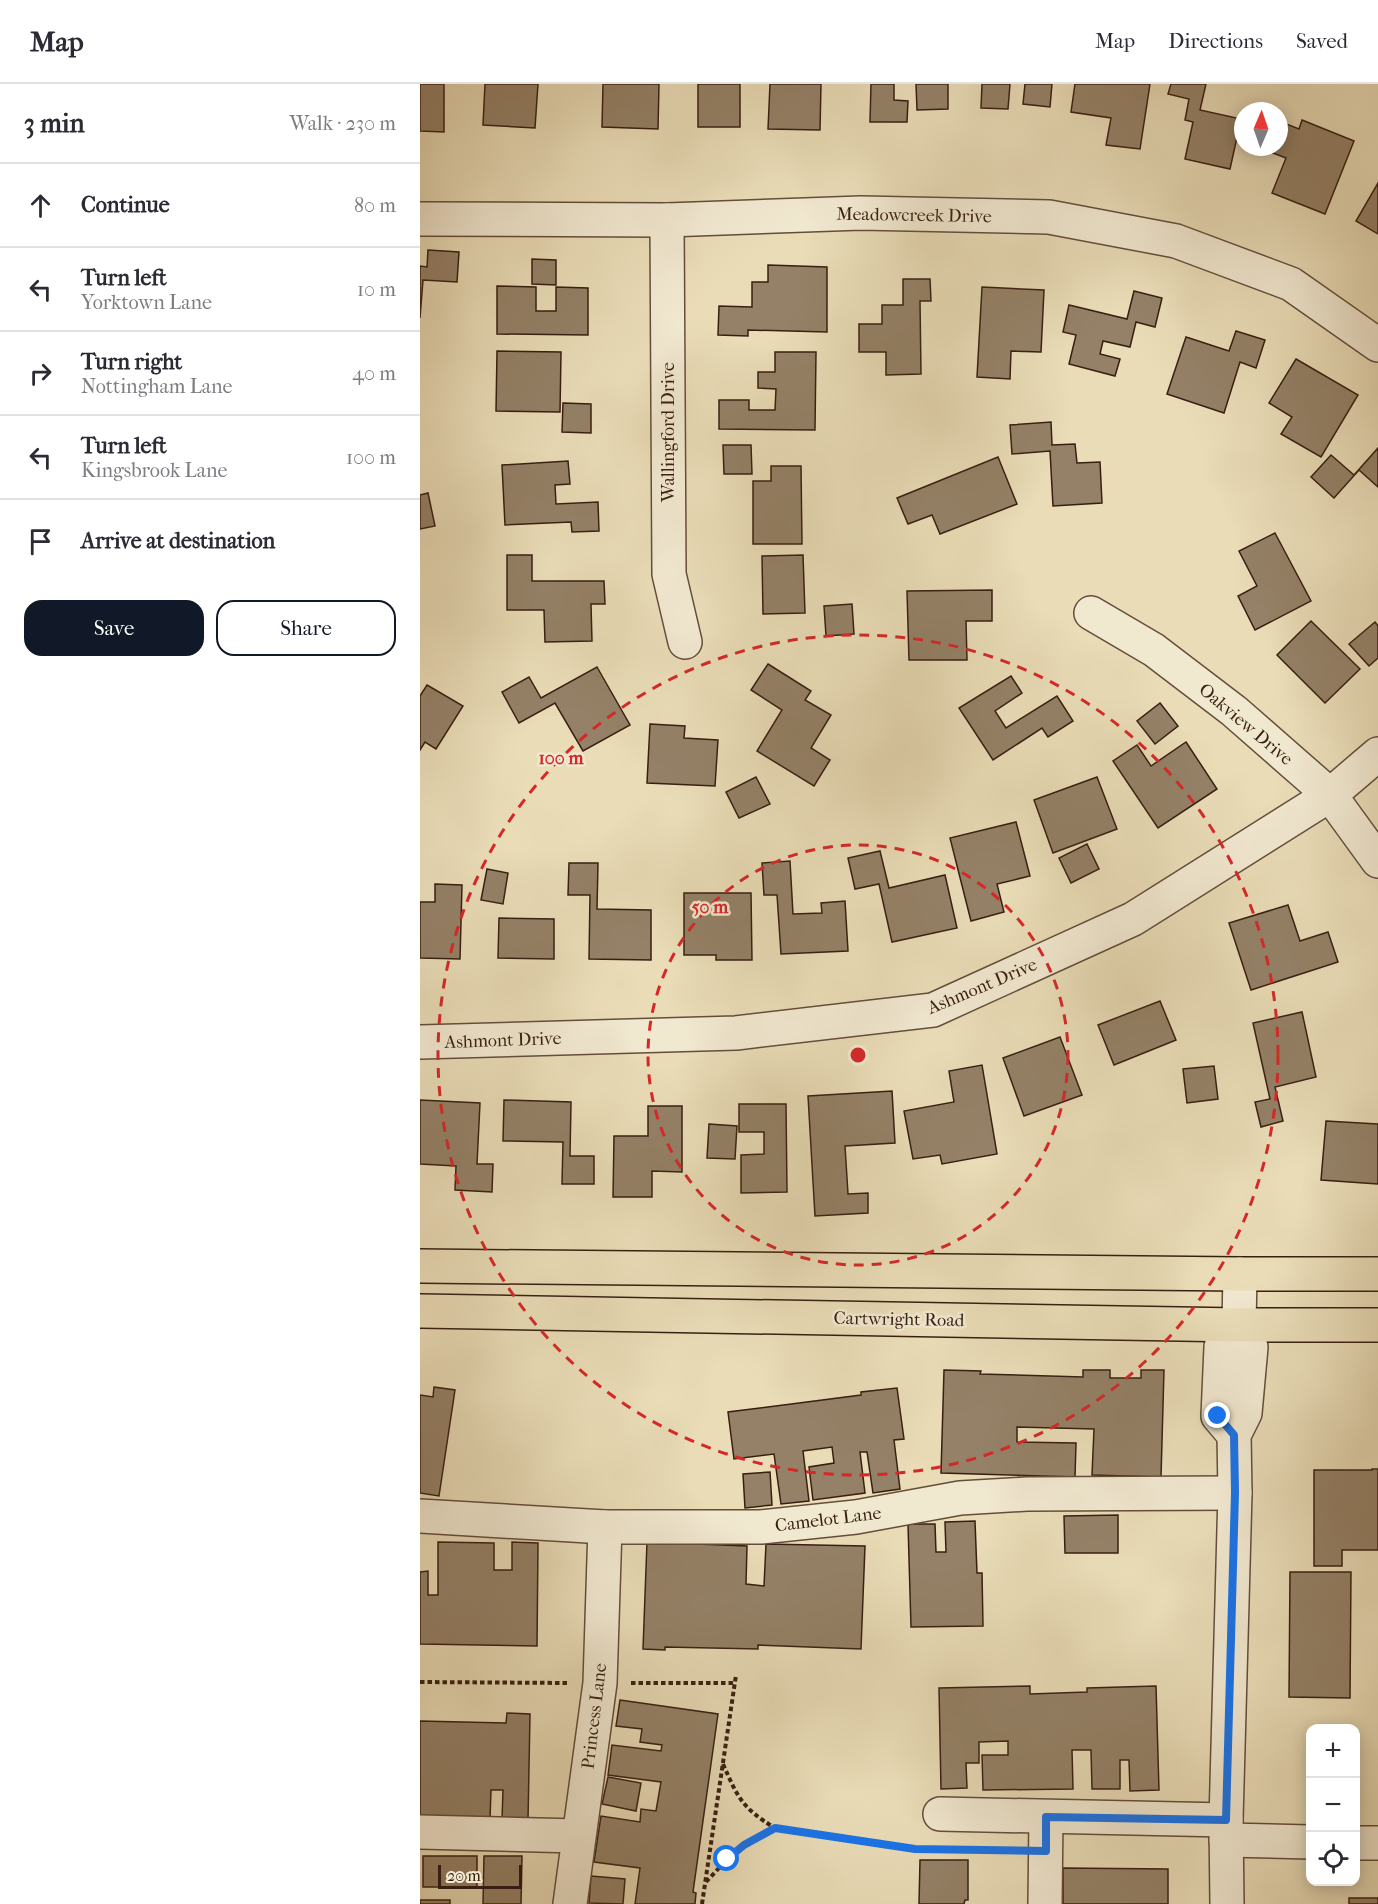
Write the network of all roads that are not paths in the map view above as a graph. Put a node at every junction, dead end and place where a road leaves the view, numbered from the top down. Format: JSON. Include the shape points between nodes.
{"nodes":[{"id":1,"x":420,"y":219,"type":"edge"},
{"id":2,"x":667,"y":220,"type":"junction"},
{"id":3,"x":1378,"y":345,"type":"edge"},
{"id":4,"x":1091,"y":613,"type":"dead end"},
{"id":5,"x":685,"y":642,"type":"dead end"},
{"id":6,"x":1378,"y":754,"type":"edge"},
{"id":7,"x":1330,"y":795,"type":"junction"},
{"id":8,"x":1378,"y":861,"type":"edge"},
{"id":9,"x":420,"y":1042,"type":"edge"},
{"id":10,"x":420,"y":1266,"type":"edge"},
{"id":11,"x":1240,"y":1274,"type":"junction"},
{"id":12,"x":1378,"y":1274,"type":"edge"},
{"id":13,"x":420,"y":1311,"type":"edge"},
{"id":14,"x":1239,"y":1325,"type":"junction"},
{"id":15,"x":1378,"y":1325,"type":"edge"},
{"id":16,"x":1235,"y":1493,"type":"junction"},
{"id":17,"x":420,"y":1516,"type":"edge"},
{"id":18,"x":605,"y":1527,"type":"junction"},
{"id":19,"x":940,"y":1814,"type":"dead end"},
{"id":20,"x":1046,"y":1817,"type":"junction"},
{"id":21,"x":1226,"y":1830,"type":"junction"},
{"id":22,"x":420,"y":1832,"type":"edge"},
{"id":23,"x":578,"y":1836,"type":"junction"},
{"id":24,"x":1306,"y":1841,"type":"edge"},
{"id":25,"x":1360,"y":1843,"type":"edge"},
{"id":26,"x":1378,"y":1843,"type":"edge"},
{"id":27,"x":570,"y":1904,"type":"edge"},
{"id":28,"x":1045,"y":1904,"type":"edge"},
{"id":29,"x":1227,"y":1904,"type":"edge"}],
"edges":[{"from":1,"to":2,"type":"street","name":"Meadowcreek Drive"},
{"from":2,"to":3,"type":"street","name":"Meadowcreek Drive","via":[[861,213],[1049,218],[1176,241],[1291,284]]},
{"from":2,"to":5,"type":"street","name":"Wallingford Drive","via":[[669,574]]},
{"from":4,"to":7,"type":"street","name":"Oakview Drive","via":[[1154,650],[1233,711]]},
{"from":6,"to":7,"type":"street","name":"Ashmont Drive"},
{"from":7,"to":8,"type":"street","name":"Oakview Drive"},
{"from":7,"to":9,"type":"street","name":"Ashmont Drive","via":[[1133,919],[933,1010],[736,1033]]},
{"from":10,"to":11,"type":"main road"},
{"from":11,"to":12,"type":"main road"},
{"from":11,"to":14,"type":"street"},
{"from":13,"to":14,"type":"main road","name":"Cartwright Road"},
{"from":14,"to":15,"type":"main road","name":"Cartwright Road"},
{"from":14,"to":16,"type":"street","via":[[1251,1347],[1245,1413],[1234,1435]]},
{"from":16,"to":18,"type":"street","name":"Camelot Lane","via":[[1027,1494],[960,1498],[856,1517],[761,1527]]},
{"from":16,"to":21,"type":"street"},
{"from":17,"to":18,"type":"street","name":"Camelot Lane"},
{"from":18,"to":23,"type":"street","name":"Princess Lane","via":[[600,1683]]},
{"from":19,"to":20,"type":"street"},
{"from":20,"to":21,"type":"street"},
{"from":20,"to":28,"type":"street"},
{"from":21,"to":24,"type":"street"},
{"from":21,"to":29,"type":"street"},
{"from":22,"to":23,"type":"street"},
{"from":23,"to":27,"type":"street","name":"Princess Lane"},
{"from":25,"to":26,"type":"street"}]}
